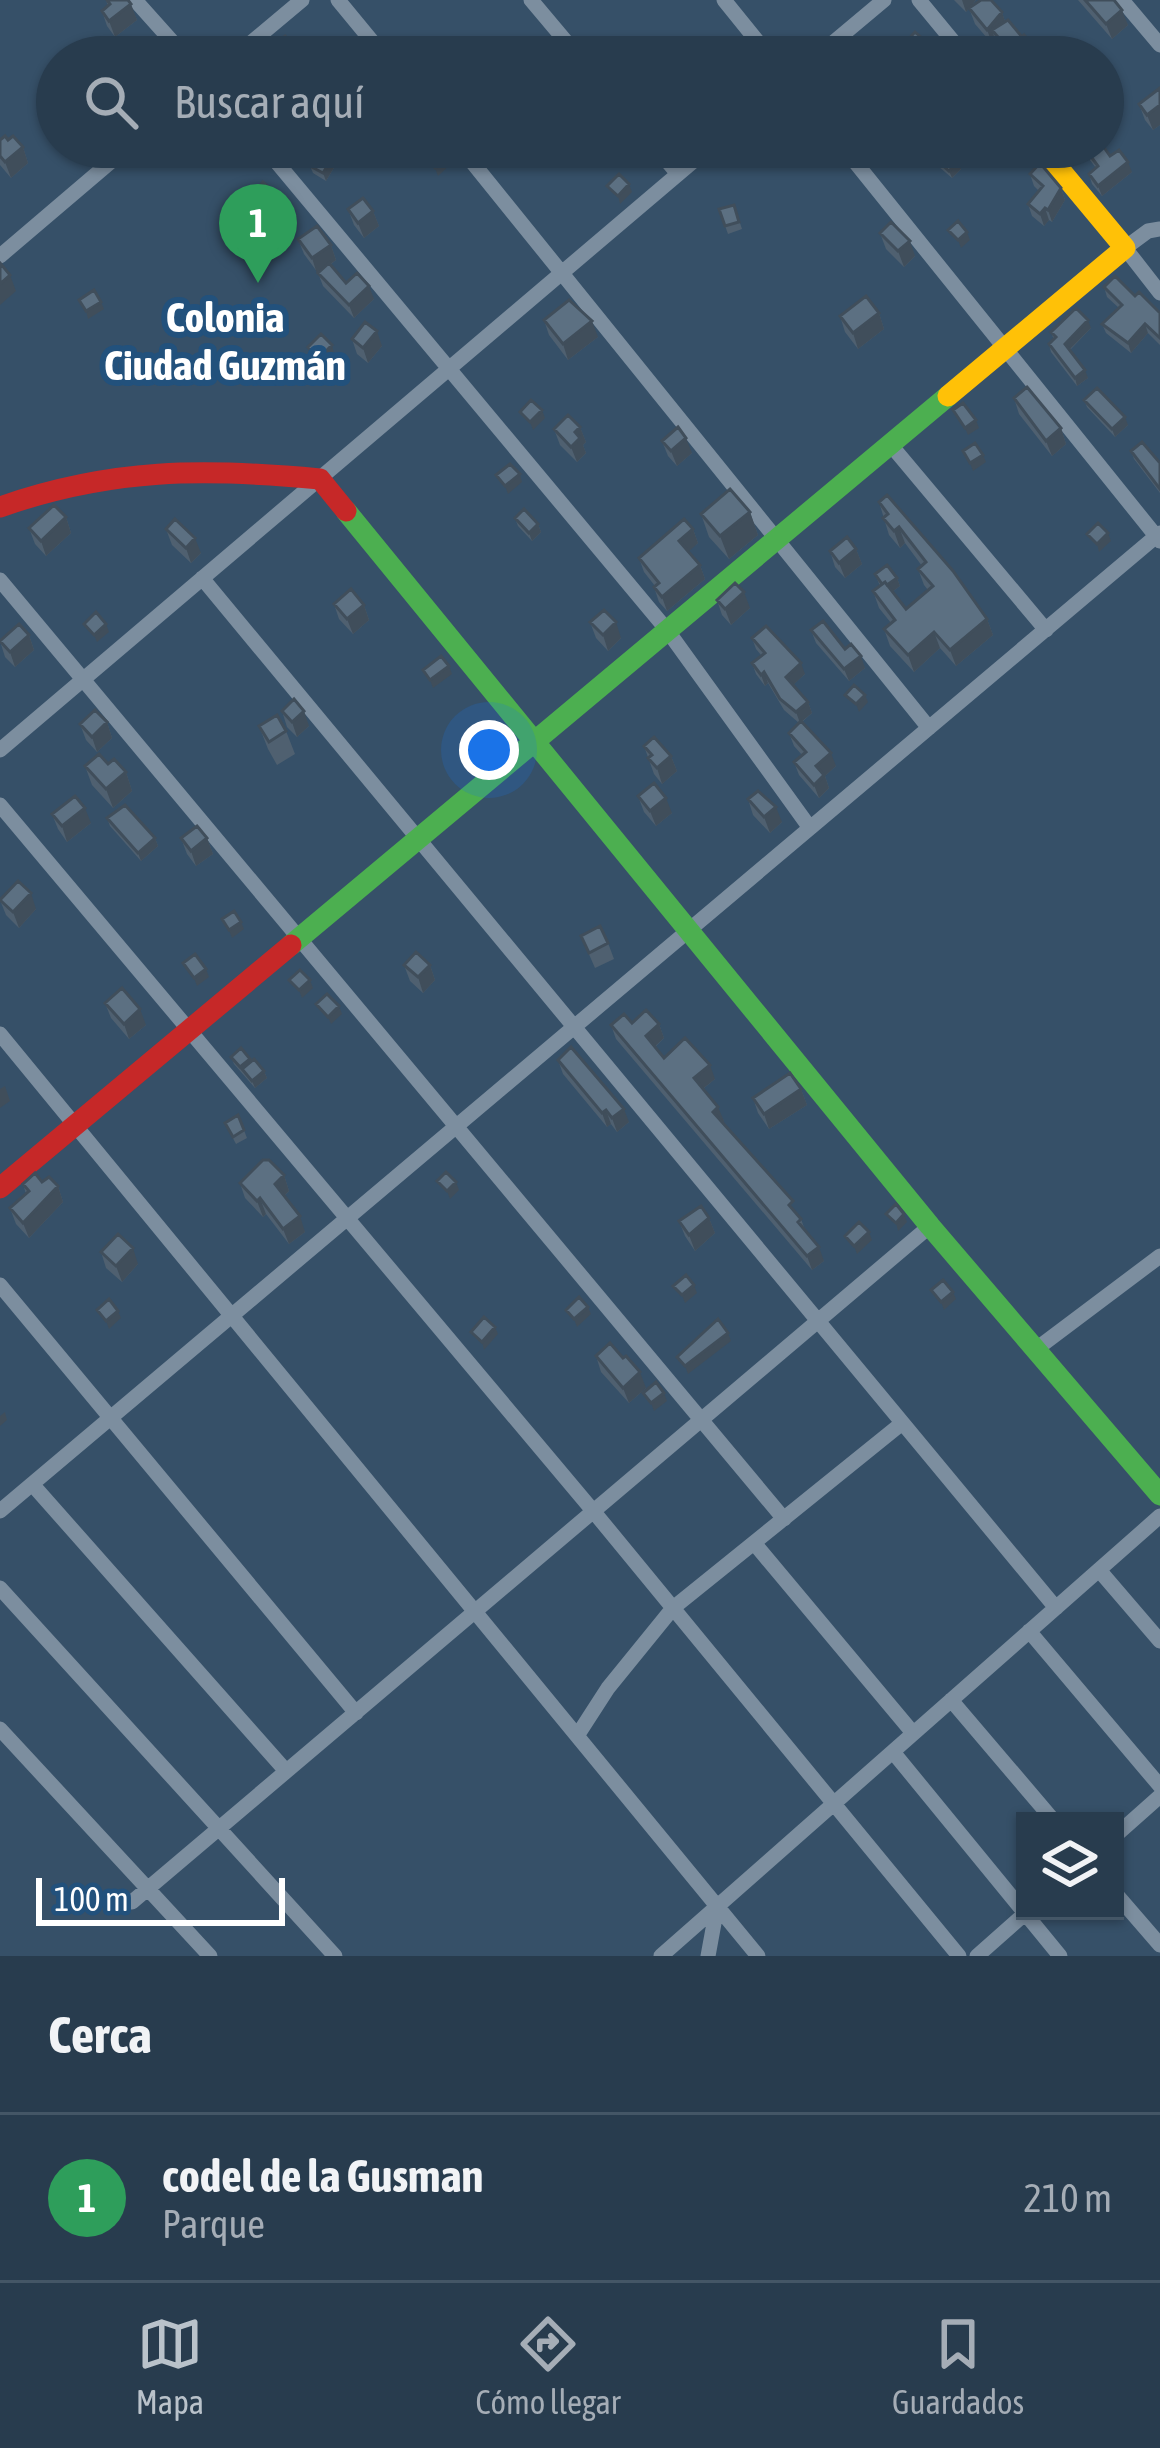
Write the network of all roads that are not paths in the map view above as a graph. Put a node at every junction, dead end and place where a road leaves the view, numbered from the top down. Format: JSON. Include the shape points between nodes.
{"nodes":[{"id":1,"x":135,"y":0,"type":"edge"},
{"id":2,"x":302,"y":0,"type":"edge"},
{"id":3,"x":338,"y":0,"type":"edge"},
{"id":4,"x":530,"y":0,"type":"edge"},
{"id":5,"x":724,"y":0,"type":"edge"},
{"id":6,"x":884,"y":0,"type":"edge"},
{"id":7,"x":919,"y":0,"type":"edge"},
{"id":8,"x":1122,"y":0,"type":"edge"},
{"id":9,"x":167,"y":36,"type":"edge"},
{"id":10,"x":259,"y":36,"type":"edge"},
{"id":11,"x":368,"y":36,"type":"edge"},
{"id":12,"x":561,"y":36,"type":"edge"},
{"id":13,"x":753,"y":36,"type":"edge"},
{"id":14,"x":842,"y":36,"type":"edge"},
{"id":15,"x":949,"y":36,"type":"edge"},
{"id":16,"x":1160,"y":45,"type":"edge"},
{"id":17,"x":103,"y":168,"type":"edge"},
{"id":18,"x":282,"y":168,"type":"edge"},
{"id":19,"x":477,"y":168,"type":"edge"},
{"id":20,"x":674,"y":168,"type":"edge"},
{"id":21,"x":686,"y":168,"type":"edge"},
{"id":22,"x":860,"y":168,"type":"edge"},
{"id":23,"x":1058,"y":168,"type":"edge"},
{"id":24,"x":679,"y":174,"type":"junction"},
{"id":25,"x":1160,"y":229,"type":"edge"},
{"id":26,"x":1125,"y":248,"type":"junction"},
{"id":27,"x":0,"y":256,"type":"edge"},
{"id":28,"x":564,"y":272,"type":"junction"},
{"id":29,"x":1160,"y":293,"type":"edge"},
{"id":30,"x":1005,"y":348,"type":"junction"},
{"id":31,"x":451,"y":368,"type":"junction"},
{"id":32,"x":890,"y":444,"type":"junction"},
{"id":33,"x":320,"y":479,"type":"junction"},
{"id":34,"x":0,"y":507,"type":"edge"},
{"id":35,"x":1159,"y":537,"type":"edge"},
{"id":36,"x":777,"y":538,"type":"junction"},
{"id":37,"x":202,"y":578,"type":"junction"},
{"id":38,"x":0,"y":580,"type":"edge"},
{"id":39,"x":667,"y":630,"type":"junction"},
{"id":40,"x":1046,"y":630,"type":"junction"},
{"id":41,"x":83,"y":679,"type":"junction"},
{"id":42,"x":929,"y":728,"type":"junction"},
{"id":43,"x":534,"y":741,"type":"junction"},
{"id":44,"x":0,"y":750,"type":"edge"},
{"id":45,"x":0,"y":805,"type":"edge"},
{"id":46,"x":810,"y":828,"type":"junction"},
{"id":47,"x":417,"y":839,"type":"junction"},
{"id":48,"x":689,"y":931,"type":"junction"},
{"id":49,"x":300,"y":938,"type":"junction"},
{"id":50,"x":573,"y":1028,"type":"junction"},
{"id":51,"x":189,"y":1030,"type":"junction"},
{"id":52,"x":0,"y":1034,"type":"edge"},
{"id":53,"x":75,"y":1126,"type":"junction"},
{"id":54,"x":457,"y":1126,"type":"junction"},
{"id":55,"x":0,"y":1188,"type":"edge"},
{"id":56,"x":347,"y":1218,"type":"junction"},
{"id":57,"x":930,"y":1226,"type":"junction"},
{"id":58,"x":1160,"y":1256,"type":"edge"},
{"id":59,"x":0,"y":1285,"type":"edge"},
{"id":60,"x":232,"y":1316,"type":"junction"},
{"id":61,"x":816,"y":1323,"type":"junction"},
{"id":62,"x":1035,"y":1349,"type":"junction"},
{"id":63,"x":111,"y":1418,"type":"junction"},
{"id":64,"x":703,"y":1420,"type":"junction"},
{"id":65,"x":901,"y":1424,"type":"junction"},
{"id":66,"x":32,"y":1484,"type":"junction"},
{"id":67,"x":1160,"y":1495,"type":"edge"},
{"id":68,"x":0,"y":1510,"type":"edge"},
{"id":69,"x":594,"y":1512,"type":"junction"},
{"id":70,"x":1160,"y":1516,"type":"edge"},
{"id":71,"x":784,"y":1519,"type":"junction"},
{"id":72,"x":754,"y":1543,"type":"junction"},
{"id":73,"x":1100,"y":1570,"type":"junction"},
{"id":74,"x":0,"y":1588,"type":"edge"},
{"id":75,"x":673,"y":1608,"type":"junction"},
{"id":76,"x":1056,"y":1608,"type":"junction"},
{"id":77,"x":476,"y":1613,"type":"junction"},
{"id":78,"x":1029,"y":1631,"type":"junction"},
{"id":79,"x":1160,"y":1641,"type":"edge"},
{"id":80,"x":951,"y":1700,"type":"junction"},
{"id":81,"x":356,"y":1713,"type":"junction"},
{"id":82,"x":0,"y":1729,"type":"edge"},
{"id":83,"x":913,"y":1733,"type":"junction"},
{"id":84,"x":577,"y":1736,"type":"junction"},
{"id":85,"x":892,"y":1752,"type":"junction"},
{"id":86,"x":286,"y":1771,"type":"junction"},
{"id":87,"x":1160,"y":1786,"type":"edge"},
{"id":88,"x":1160,"y":1796,"type":"edge"},
{"id":89,"x":834,"y":1804,"type":"junction"},
{"id":90,"x":1046,"y":1812,"type":"edge"},
{"id":91,"x":1124,"y":1827,"type":"edge"},
{"id":92,"x":219,"y":1828,"type":"junction"},
{"id":93,"x":147,"y":1890,"type":"junction"},
{"id":94,"x":1016,"y":1899,"type":"edge"},
{"id":95,"x":132,"y":1902,"type":"dead end"},
{"id":96,"x":1124,"y":1903,"type":"edge"},
{"id":97,"x":717,"y":1906,"type":"junction"},
{"id":98,"x":1018,"y":1920,"type":"edge"},
{"id":99,"x":1033,"y":1920,"type":"edge"},
{"id":100,"x":1160,"y":1945,"type":"edge"},
{"id":101,"x":210,"y":1956,"type":"edge"},
{"id":102,"x":335,"y":1956,"type":"edge"},
{"id":103,"x":661,"y":1956,"type":"edge"},
{"id":104,"x":708,"y":1956,"type":"edge"},
{"id":105,"x":758,"y":1956,"type":"edge"},
{"id":106,"x":958,"y":1956,"type":"edge"},
{"id":107,"x":977,"y":1956,"type":"edge"},
{"id":108,"x":1060,"y":1956,"type":"edge"}],
"edges":[{"from":1,"to":9,"type":"street"},
{"from":2,"to":10,"type":"street"},
{"from":3,"to":11,"type":"street"},
{"from":4,"to":12,"type":"street"},
{"from":5,"to":13,"type":"street"},
{"from":6,"to":14,"type":"street"},
{"from":7,"to":15,"type":"street"},
{"from":8,"to":16,"type":"street"},
{"from":17,"to":27,"type":"street"},
{"from":18,"to":31,"type":"street"},
{"from":19,"to":28,"type":"street"},
{"from":20,"to":24,"type":"street"},
{"from":21,"to":24,"type":"street"},
{"from":22,"to":30,"type":"street"},
{"from":23,"to":26,"type":"street"},
{"from":24,"to":28,"type":"street"},
{"from":25,"to":26,"type":"street"},
{"from":26,"to":29,"type":"street"},
{"from":26,"to":30,"type":"street"},
{"from":28,"to":31,"type":"street"},
{"from":28,"to":36,"type":"street"},
{"from":30,"to":32,"type":"street"},
{"from":30,"to":35,"type":"street"},
{"from":31,"to":33,"type":"street"},
{"from":31,"to":39,"type":"street"},
{"from":32,"to":36,"type":"street"},
{"from":32,"to":40,"type":"street"},
{"from":33,"to":34,"type":"street","via":[[157,469],[58,484]]},
{"from":33,"to":37,"type":"street"},
{"from":33,"to":43,"type":"street"},
{"from":35,"to":40,"type":"street"},
{"from":36,"to":39,"type":"street"},
{"from":36,"to":42,"type":"street"},
{"from":37,"to":41,"type":"street"},
{"from":37,"to":47,"type":"street"},
{"from":38,"to":41,"type":"street"},
{"from":39,"to":43,"type":"street"},
{"from":39,"to":46,"type":"street"},
{"from":40,"to":42,"type":"street"},
{"from":41,"to":44,"type":"street"},
{"from":41,"to":49,"type":"street"},
{"from":42,"to":46,"type":"street"},
{"from":43,"to":47,"type":"street"},
{"from":43,"to":48,"type":"street"},
{"from":45,"to":51,"type":"street"},
{"from":46,"to":48,"type":"street"},
{"from":47,"to":49,"type":"street"},
{"from":47,"to":50,"type":"street"},
{"from":48,"to":50,"type":"street"},
{"from":48,"to":57,"type":"street"},
{"from":49,"to":51,"type":"street"},
{"from":49,"to":54,"type":"street"},
{"from":50,"to":54,"type":"street"},
{"from":50,"to":61,"type":"street"},
{"from":51,"to":53,"type":"street"},
{"from":51,"to":56,"type":"street"},
{"from":52,"to":53,"type":"street"},
{"from":53,"to":55,"type":"street"},
{"from":53,"to":60,"type":"street"},
{"from":54,"to":56,"type":"street"},
{"from":54,"to":64,"type":"street"},
{"from":56,"to":60,"type":"street"},
{"from":56,"to":69,"type":"street"},
{"from":57,"to":61,"type":"street"},
{"from":57,"to":62,"type":"street"},
{"from":58,"to":62,"type":"street"},
{"from":59,"to":63,"type":"street"},
{"from":60,"to":63,"type":"street"},
{"from":60,"to":77,"type":"street"},
{"from":61,"to":64,"type":"street"},
{"from":61,"to":65,"type":"street"},
{"from":62,"to":67,"type":"street"},
{"from":63,"to":66,"type":"street"},
{"from":63,"to":81,"type":"street"},
{"from":64,"to":69,"type":"street"},
{"from":64,"to":71,"type":"street"},
{"from":65,"to":71,"type":"street"},
{"from":65,"to":76,"type":"street"},
{"from":66,"to":68,"type":"street"},
{"from":66,"to":86,"type":"street"},
{"from":69,"to":75,"type":"street"},
{"from":69,"to":77,"type":"street"},
{"from":70,"to":73,"type":"street"},
{"from":71,"to":72,"type":"street"},
{"from":72,"to":75,"type":"street"},
{"from":72,"to":83,"type":"street"},
{"from":73,"to":76,"type":"street"},
{"from":73,"to":79,"type":"street"},
{"from":74,"to":92,"type":"street"},
{"from":75,"to":84,"type":"street"},
{"from":75,"to":89,"type":"street"},
{"from":76,"to":78,"type":"street"},
{"from":77,"to":81,"type":"street"},
{"from":77,"to":84,"type":"street"},
{"from":78,"to":80,"type":"street"},
{"from":78,"to":87,"type":"street"},
{"from":80,"to":83,"type":"street"},
{"from":80,"to":90,"type":"street"},
{"from":81,"to":86,"type":"street"},
{"from":82,"to":93,"type":"street"},
{"from":83,"to":85,"type":"street"},
{"from":84,"to":97,"type":"street"},
{"from":85,"to":89,"type":"street"},
{"from":85,"to":94,"type":"street"},
{"from":86,"to":92,"type":"street"},
{"from":88,"to":91,"type":"street"},
{"from":89,"to":97,"type":"street"},
{"from":89,"to":106,"type":"street"},
{"from":92,"to":93,"type":"street"},
{"from":92,"to":102,"type":"street"},
{"from":93,"to":95,"type":"street"},
{"from":93,"to":101,"type":"street"},
{"from":96,"to":100,"type":"street"},
{"from":97,"to":103,"type":"street"},
{"from":97,"to":104,"type":"street"},
{"from":97,"to":105,"type":"street"},
{"from":98,"to":107,"type":"street"},
{"from":99,"to":108,"type":"street"}]}
